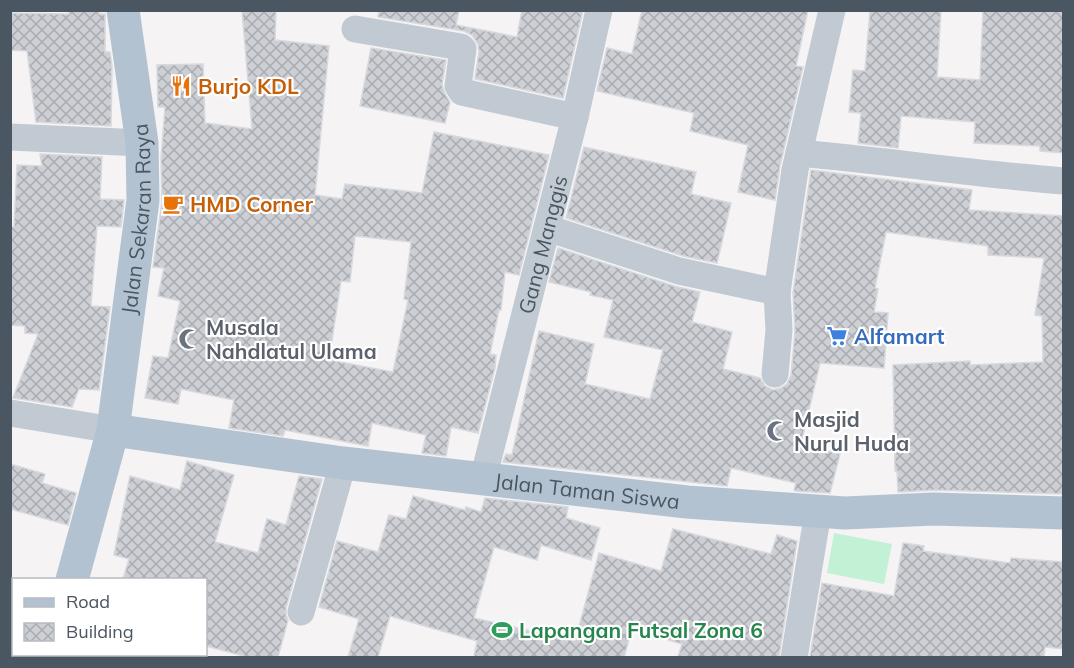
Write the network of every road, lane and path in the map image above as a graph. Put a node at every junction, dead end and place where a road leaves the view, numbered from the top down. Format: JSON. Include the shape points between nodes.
{"nodes":[{"id":1,"x":123,"y":10,"type":"edge"},
{"id":2,"x":599,"y":10,"type":"edge"},
{"id":3,"x":832,"y":10,"type":"edge"},
{"id":4,"x":355,"y":29,"type":"dead end"},
{"id":5,"x":575,"y":117,"type":"junction"},
{"id":6,"x":10,"y":137,"type":"edge"},
{"id":7,"x":142,"y":143,"type":"junction"},
{"id":8,"x":799,"y":153,"type":"junction"},
{"id":9,"x":1064,"y":181,"type":"edge"},
{"id":10,"x":547,"y":228,"type":"junction"},
{"id":11,"x":777,"y":292,"type":"junction"},
{"id":12,"x":775,"y":374,"type":"dead end"},
{"id":13,"x":10,"y":413,"type":"edge"},
{"id":14,"x":113,"y":429,"type":"junction"},
{"id":15,"x":343,"y":463,"type":"junction"},
{"id":16,"x":483,"y":479,"type":"junction"},
{"id":17,"x":818,"y":512,"type":"junction"},
{"id":18,"x":1064,"y":513,"type":"edge"},
{"id":19,"x":72,"y":578,"type":"edge"},
{"id":20,"x":301,"y":612,"type":"dead end"},
{"id":21,"x":794,"y":657,"type":"edge"}],
"edges":[{"from":1,"to":7,"type":"main road","name":"Jalan Sekaran Raya"},
{"from":2,"to":5,"type":"street","name":"Gang Manggis"},
{"from":3,"to":8,"type":"street"},
{"from":4,"to":5,"type":"street","via":[[461,47],[458,86],[462,92]]},
{"from":5,"to":10,"type":"street","name":"Gang Manggis"},
{"from":6,"to":7,"type":"street"},
{"from":7,"to":14,"type":"main road","name":"Jalan Sekaran Raya","via":[[143,200]]},
{"from":8,"to":9,"type":"street"},
{"from":8,"to":11,"type":"street"},
{"from":10,"to":11,"type":"street","via":[[679,271]]},
{"from":10,"to":16,"type":"street","name":"Gang Manggis"},
{"from":11,"to":12,"type":"street"},
{"from":13,"to":14,"type":"street"},
{"from":14,"to":15,"type":"main road","name":"Jalan Taman Siswa"},
{"from":14,"to":19,"type":"main road","name":"Jalan Sekaran Raya"},
{"from":15,"to":16,"type":"main road","name":"Jalan Taman Siswa"},
{"from":15,"to":20,"type":"street"},
{"from":16,"to":17,"type":"main road","name":"Jalan Taman Siswa"},
{"from":17,"to":18,"type":"main road","name":"Jalan Taman Siswa","via":[[934,509]]},
{"from":17,"to":21,"type":"street"}]}
